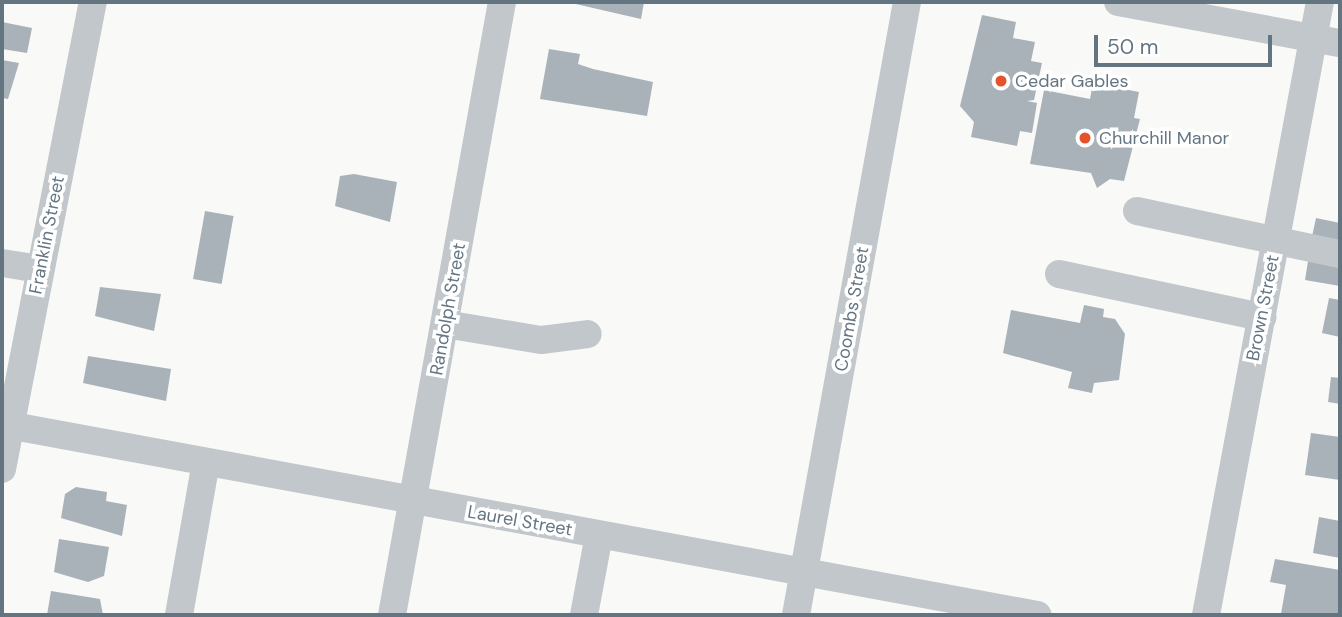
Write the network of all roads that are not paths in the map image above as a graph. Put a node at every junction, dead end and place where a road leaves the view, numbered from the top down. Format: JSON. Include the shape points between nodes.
{"nodes":[{"id":1,"x":93,"y":2,"type":"edge"},
{"id":2,"x":502,"y":2,"type":"edge"},
{"id":3,"x":907,"y":2,"type":"edge"},
{"id":4,"x":1118,"y":2,"type":"edge"},
{"id":5,"x":1320,"y":2,"type":"edge"},
{"id":6,"x":1327,"y":41,"type":"edge"},
{"id":7,"x":1137,"y":211,"type":"dead end"},
{"id":8,"x":1276,"y":240,"type":"junction"},
{"id":9,"x":1340,"y":254,"type":"edge"},
{"id":10,"x":2,"y":263,"type":"edge"},
{"id":11,"x":41,"y":269,"type":"junction"},
{"id":12,"x":1059,"y":274,"type":"dead end"},
{"id":13,"x":1262,"y":317,"type":"junction"},
{"id":14,"x":445,"y":324,"type":"junction"},
{"id":15,"x":588,"y":334,"type":"dead end"},
{"id":16,"x":6,"y":425,"type":"edge"},
{"id":17,"x":206,"y":463,"type":"junction"},
{"id":18,"x":2,"y":468,"type":"edge"},
{"id":19,"x":413,"y":502,"type":"junction"},
{"id":20,"x":598,"y":535,"type":"junction"},
{"id":21,"x":804,"y":572,"type":"junction"},
{"id":22,"x":179,"y":615,"type":"edge"},
{"id":23,"x":393,"y":615,"type":"edge"},
{"id":24,"x":584,"y":615,"type":"edge"},
{"id":25,"x":796,"y":615,"type":"edge"},
{"id":26,"x":1038,"y":615,"type":"edge"},
{"id":27,"x":1206,"y":615,"type":"edge"}],
"edges":[{"from":1,"to":11,"type":"street","name":"Franklin Street"},
{"from":2,"to":14,"type":"street","name":"Randolph Street"},
{"from":3,"to":21,"type":"street","name":"Coombs Street"},
{"from":4,"to":6,"type":"street"},
{"from":5,"to":6,"type":"street","name":"Brown Street"},
{"from":6,"to":8,"type":"street","name":"Brown Street"},
{"from":7,"to":8,"type":"street"},
{"from":8,"to":9,"type":"street"},
{"from":8,"to":13,"type":"street","name":"Brown Street"},
{"from":10,"to":11,"type":"street"},
{"from":11,"to":16,"type":"street","name":"Franklin Street"},
{"from":12,"to":13,"type":"street"},
{"from":13,"to":27,"type":"street","name":"Brown Street"},
{"from":14,"to":15,"type":"street","via":[[541,340]]},
{"from":14,"to":19,"type":"street","name":"Randolph Street"},
{"from":16,"to":17,"type":"street","name":"Laurel Street"},
{"from":16,"to":18,"type":"street","name":"Franklin Street"},
{"from":17,"to":19,"type":"street","name":"Laurel Street"},
{"from":17,"to":22,"type":"street"},
{"from":19,"to":20,"type":"street","name":"Laurel Street"},
{"from":19,"to":23,"type":"street","name":"Randolph Street"},
{"from":20,"to":21,"type":"street","name":"Laurel Street"},
{"from":20,"to":24,"type":"street"},
{"from":21,"to":25,"type":"street","name":"Coombs Street"},
{"from":21,"to":26,"type":"street","name":"Laurel Street"}]}
